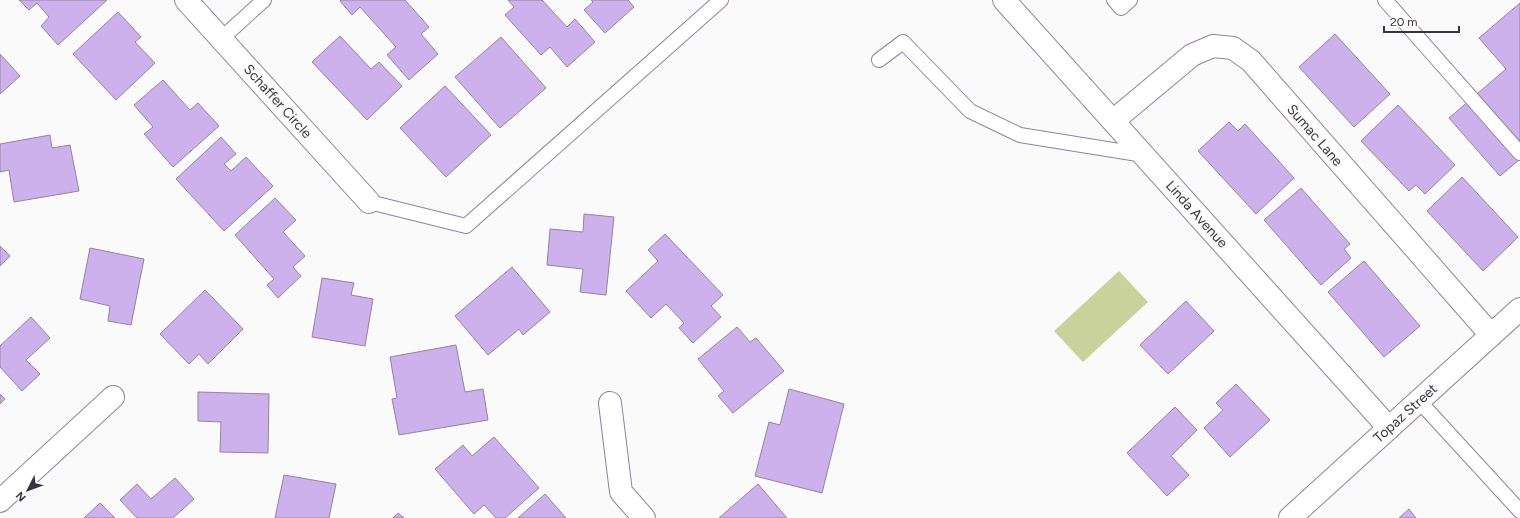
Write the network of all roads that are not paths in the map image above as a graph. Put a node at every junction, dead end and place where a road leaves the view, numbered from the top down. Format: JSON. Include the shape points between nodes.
{"nodes":[{"id":1,"x":186,"y":0,"type":"edge"},
{"id":2,"x":264,"y":0,"type":"edge"},
{"id":3,"x":721,"y":0,"type":"edge"},
{"id":4,"x":1004,"y":0,"type":"edge"},
{"id":5,"x":1114,"y":0,"type":"edge"},
{"id":6,"x":1130,"y":0,"type":"edge"},
{"id":7,"x":1385,"y":0,"type":"edge"},
{"id":8,"x":221,"y":39,"type":"junction"},
{"id":9,"x":879,"y":60,"type":"dead end"},
{"id":10,"x":1112,"y":120,"type":"junction"},
{"id":11,"x":1520,"y":153,"type":"edge"},
{"id":12,"x":1144,"y":155,"type":"junction"},
{"id":13,"x":369,"y":202,"type":"joint"},
{"id":14,"x":1520,"y":309,"type":"edge"},
{"id":15,"x":1491,"y":335,"type":"junction"},
{"id":16,"x":113,"y":397,"type":"dead end"},
{"id":17,"x":1419,"y":400,"type":"junction"},
{"id":18,"x":610,"y":402,"type":"dead end"},
{"id":19,"x":1389,"y":428,"type":"junction"},
{"id":20,"x":0,"y":501,"type":"edge"},
{"id":21,"x":1520,"y":511,"type":"edge"},
{"id":22,"x":644,"y":518,"type":"edge"},
{"id":23,"x":1290,"y":518,"type":"edge"}],
"edges":[{"from":1,"to":8,"type":"street","name":"Schaffer Circle"},
{"from":2,"to":8,"type":"lane"},
{"from":3,"to":13,"type":"lane","via":[[466,226]]},
{"from":4,"to":10,"type":"street","name":"Linda Avenue"},
{"from":5,"to":6,"type":"lane","via":[[1121,8]]},
{"from":7,"to":11,"type":"lane"},
{"from":8,"to":13,"type":"street","name":"Schaffer Circle"},
{"from":9,"to":12,"type":"lane","via":[[903,42],[970,111],[1020,135]]},
{"from":10,"to":12,"type":"street","name":"Linda Avenue"},
{"from":10,"to":15,"type":"street","name":"Sumac Lane","via":[[1192,55],[1213,46],[1233,48],[1250,61]]},
{"from":12,"to":19,"type":"street","name":"Linda Avenue"},
{"from":14,"to":15,"type":"street","name":"Topaz Street"},
{"from":15,"to":17,"type":"street","name":"Topaz Street"},
{"from":16,"to":20,"type":"street"},
{"from":17,"to":19,"type":"street","name":"Topaz Street"},
{"from":17,"to":21,"type":"lane"},
{"from":18,"to":22,"type":"street","via":[[620,492]]},
{"from":19,"to":23,"type":"street","name":"Topaz Street"}]}
